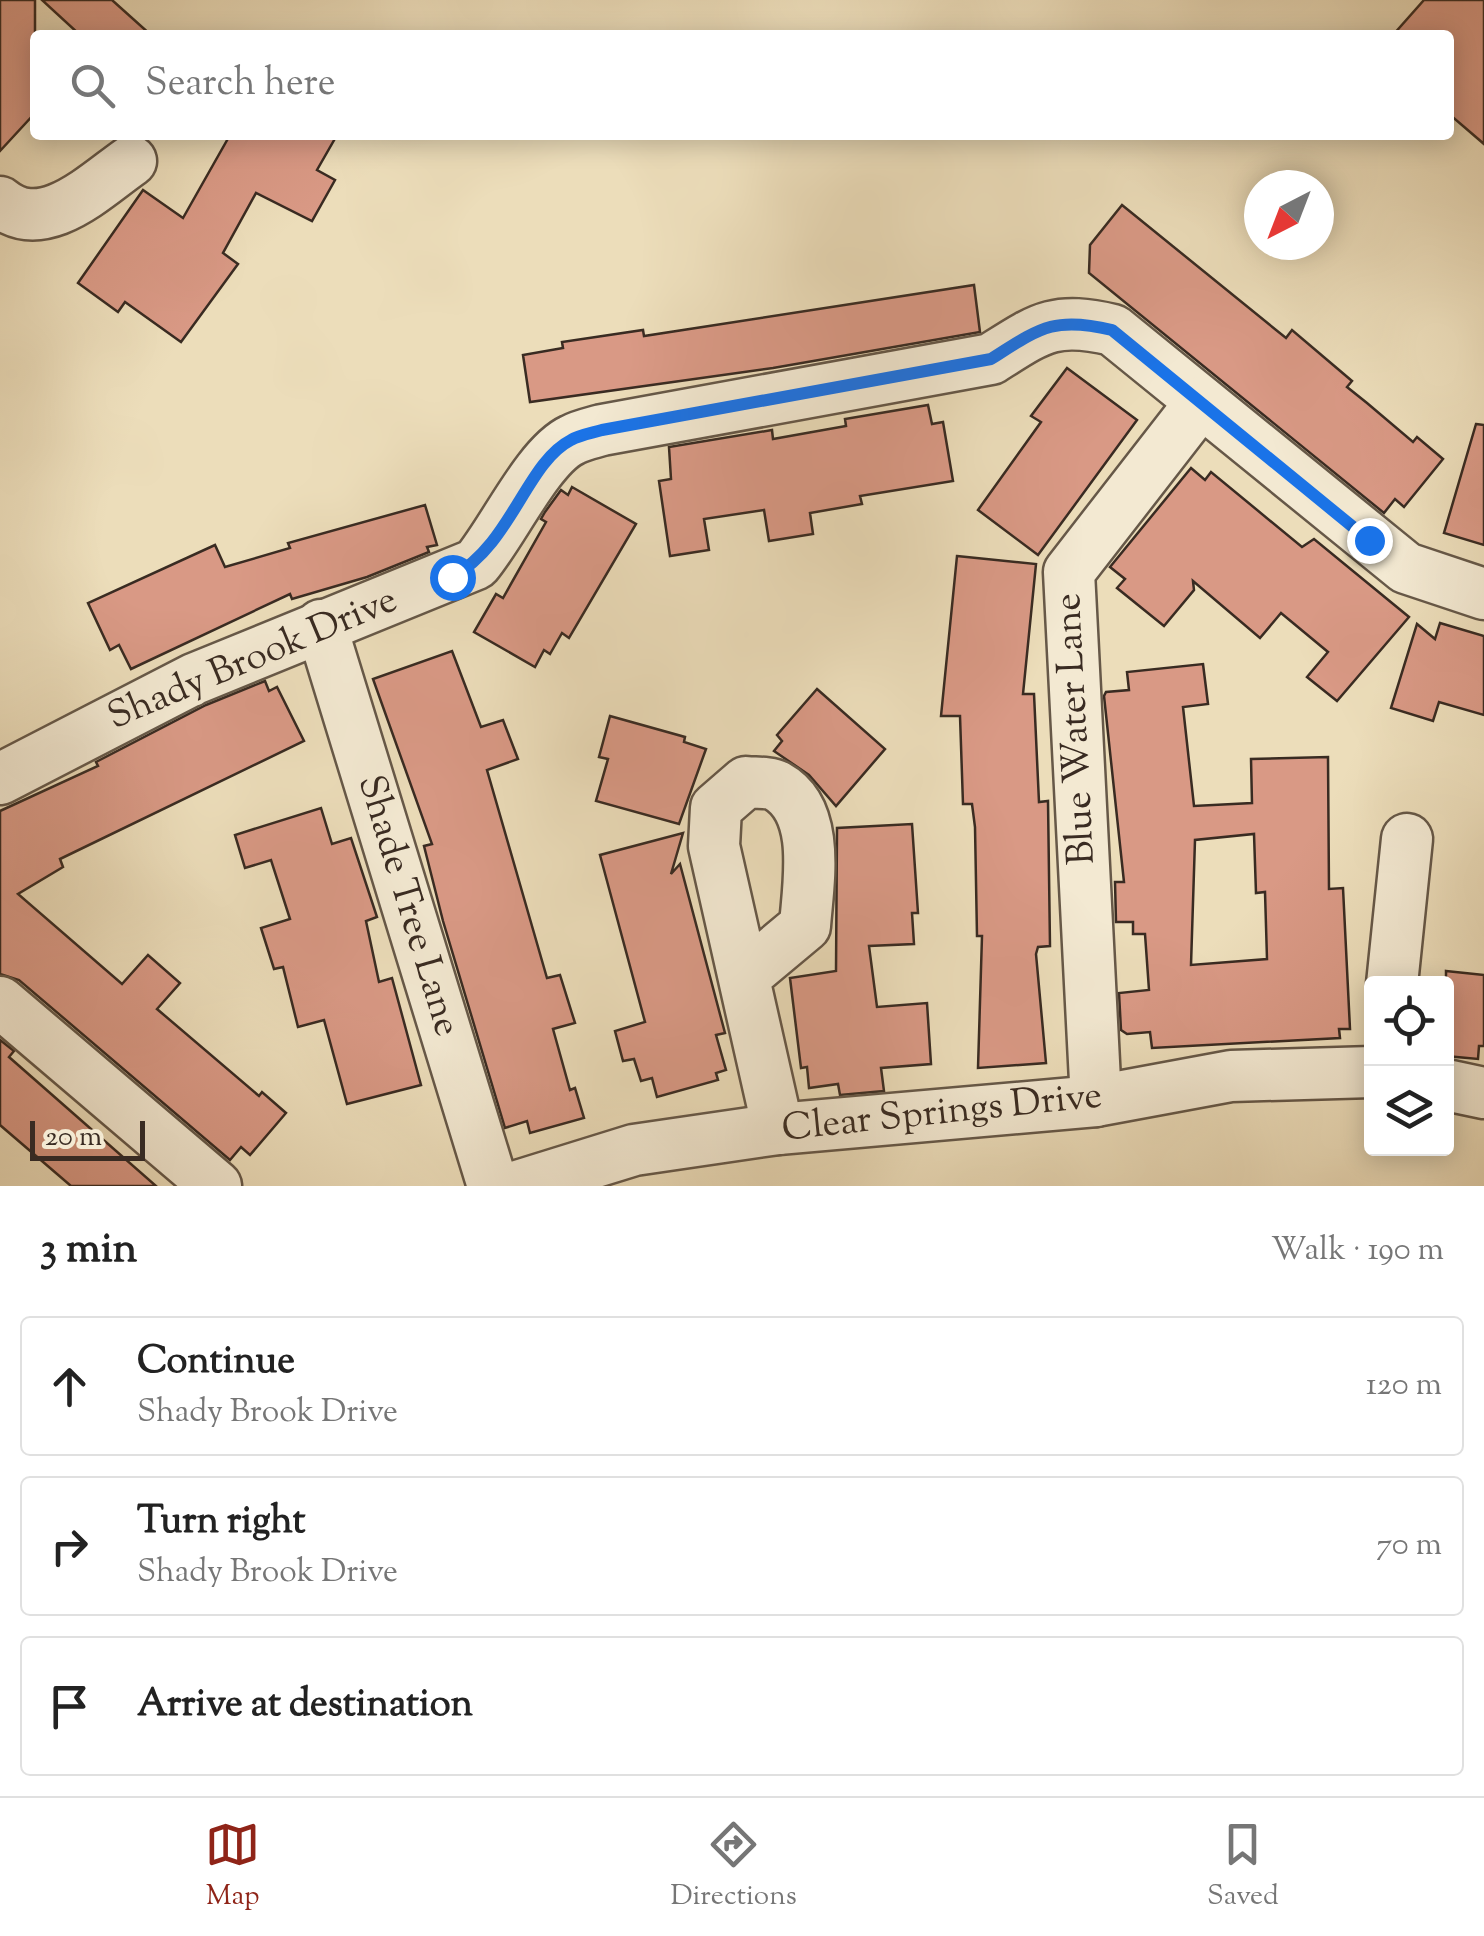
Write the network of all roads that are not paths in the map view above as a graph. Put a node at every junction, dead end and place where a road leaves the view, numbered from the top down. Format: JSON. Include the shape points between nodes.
{"nodes":[{"id":1,"x":131,"y":161,"type":"dead end"},
{"id":2,"x":0,"y":202,"type":"edge"},
{"id":3,"x":1200,"y":402,"type":"junction"},
{"id":4,"x":1484,"y":594,"type":"edge"},
{"id":5,"x":321,"y":625,"type":"junction"},
{"id":6,"x":0,"y":779,"type":"edge"},
{"id":7,"x":1407,"y":839,"type":"dead end"},
{"id":8,"x":1393,"y":976,"type":"edge"},
{"id":9,"x":744,"y":977,"type":"dead end"},
{"id":10,"x":0,"y":1002,"type":"edge"},
{"id":11,"x":1364,"y":1072,"type":"edge"},
{"id":12,"x":1454,"y":1087,"type":"edge"},
{"id":13,"x":1484,"y":1093,"type":"edge"},
{"id":14,"x":1096,"y":1101,"type":"junction"},
{"id":15,"x":778,"y":1130,"type":"junction"},
{"id":16,"x":638,"y":1168,"type":"edge"},
{"id":17,"x":216,"y":1186,"type":"edge"},
{"id":18,"x":493,"y":1186,"type":"edge"},
{"id":19,"x":518,"y":1186,"type":"edge"}],
"edges":[{"from":1,"to":2,"type":"street","via":[[55,214],[11,211]]},
{"from":3,"to":4,"type":"street","name":"Shady Brook Drive","via":[[1406,568]]},
{"from":3,"to":5,"type":"street","name":"Shady Brook Drive","via":[[1112,330],[1074,321],[1035,331],[991,359],[602,430],[569,440],[546,464],[476,564]]},
{"from":3,"to":14,"type":"street","name":"Blue Water Lane","via":[[1069,572]]},
{"from":5,"to":6,"type":"street","name":"Shady Brook Drive","via":[[194,679]]},
{"from":5,"to":18,"type":"street","name":"Shade Tree Lane"},
{"from":7,"to":8,"type":"street"},
{"from":9,"to":15,"type":"street"},
{"from":10,"to":17,"type":"street"},
{"from":11,"to":14,"type":"street","name":"Clear Springs Drive","via":[[1231,1076]]},
{"from":12,"to":13,"type":"street"},
{"from":14,"to":15,"type":"street","name":"Clear Springs Drive"},
{"from":15,"to":16,"type":"street","name":"Clear Springs Drive"},
{"from":16,"to":19,"type":"street","name":"Clear Springs Drive"}]}
